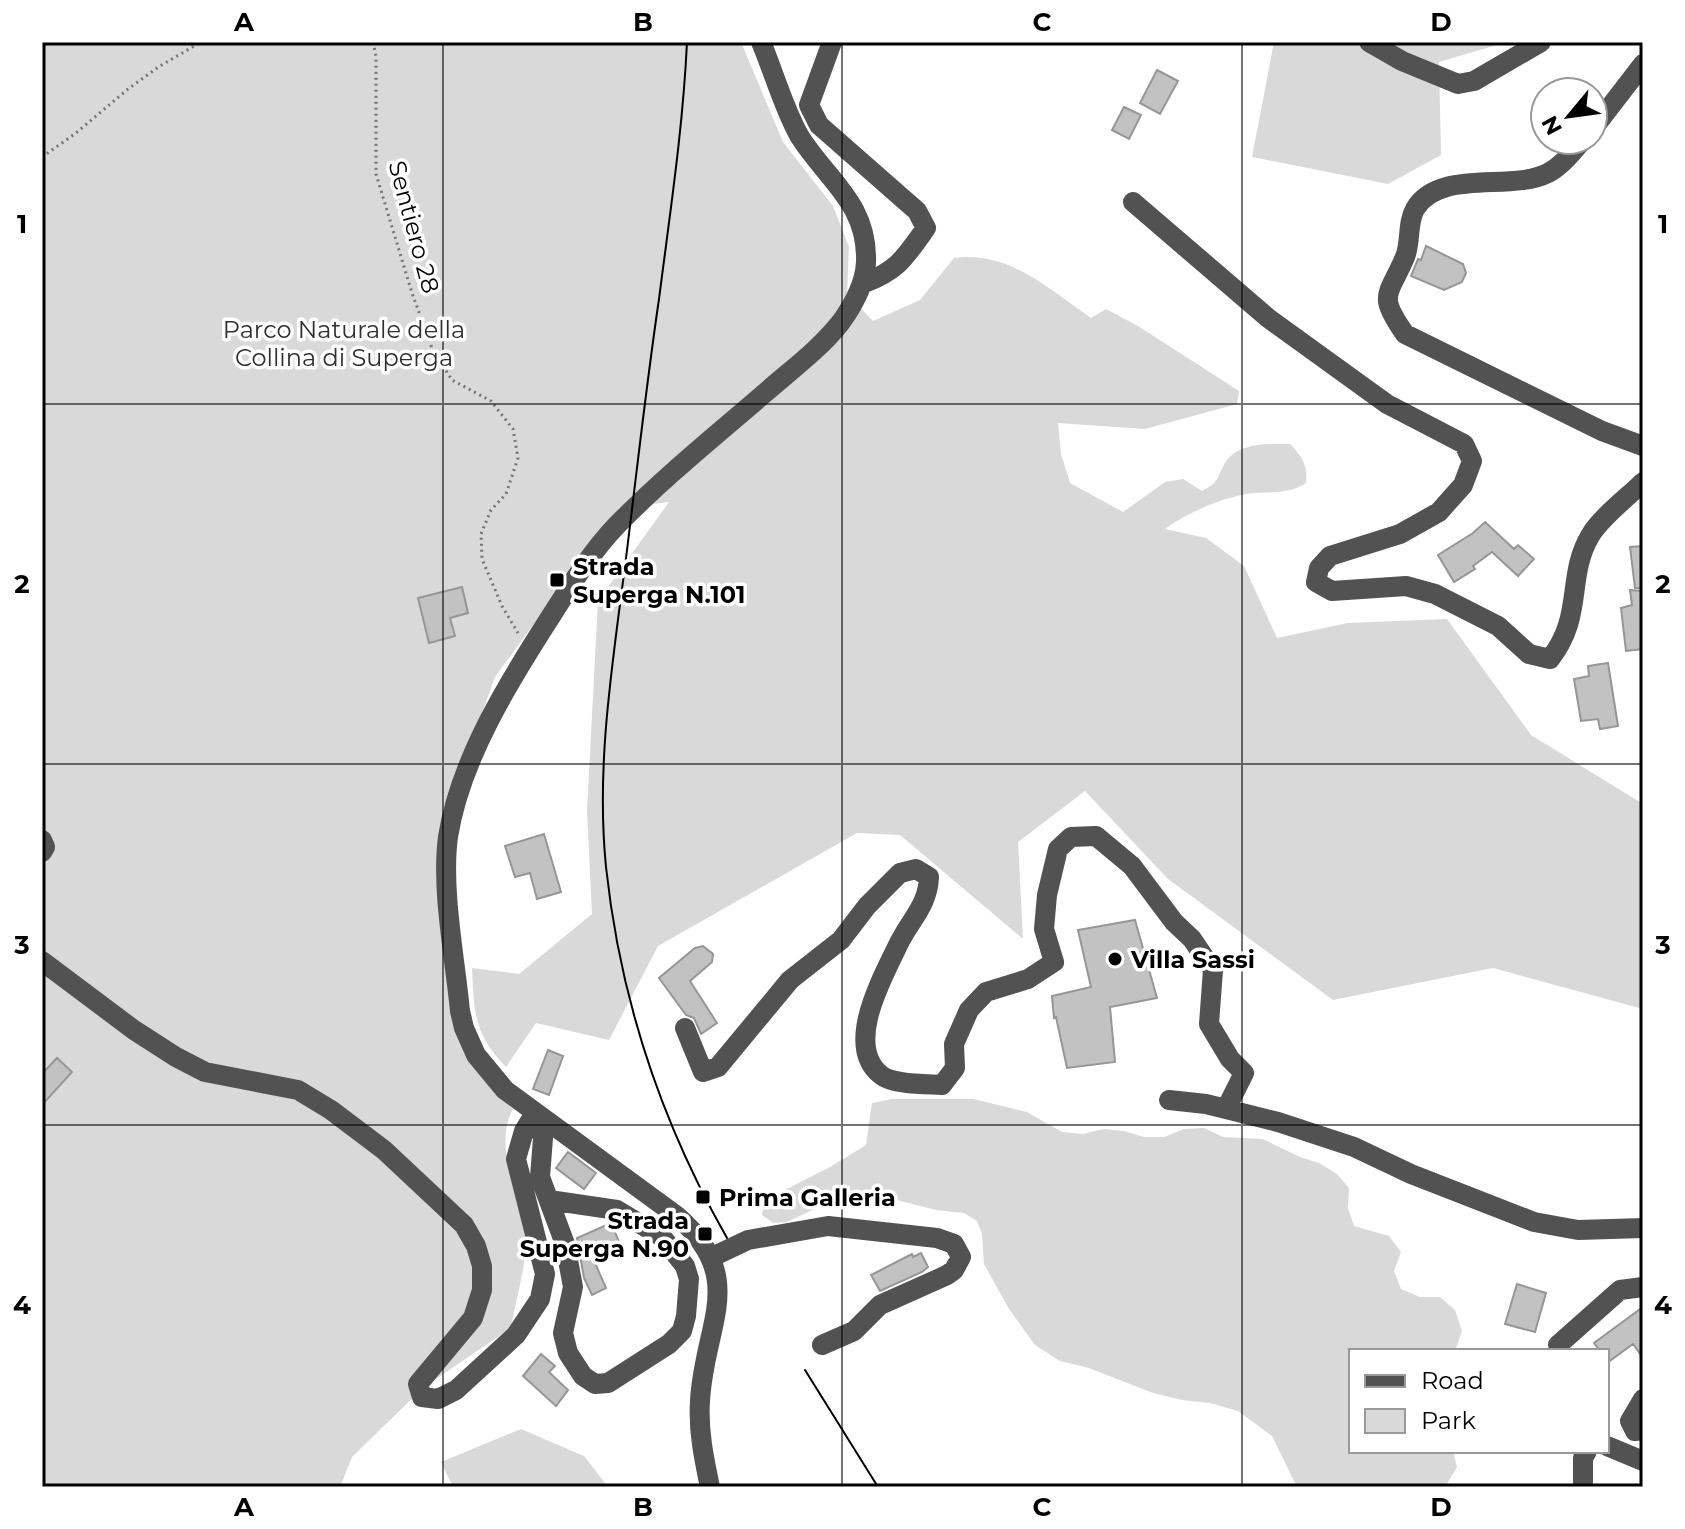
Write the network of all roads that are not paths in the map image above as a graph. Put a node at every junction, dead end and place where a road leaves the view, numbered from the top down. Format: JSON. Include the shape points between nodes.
{"nodes":[{"id":1,"x":761,"y":42,"type":"edge"},
{"id":2,"x":832,"y":42,"type":"edge"},
{"id":3,"x":1369,"y":42,"type":"edge"},
{"id":4,"x":1541,"y":42,"type":"edge"},
{"id":5,"x":1643,"y":64,"type":"edge"},
{"id":6,"x":1609,"y":108,"type":"edge"},
{"id":7,"x":1568,"y":156,"type":"edge"},
{"id":8,"x":1133,"y":202,"type":"dead end"},
{"id":9,"x":864,"y":283,"type":"junction"},
{"id":10,"x":1643,"y":446,"type":"edge"},
{"id":11,"x":1643,"y":482,"type":"edge"},
{"id":12,"x":42,"y":840,"type":"edge"},
{"id":13,"x":42,"y":852,"type":"edge"},
{"id":14,"x":42,"y":961,"type":"edge"},
{"id":15,"x":685,"y":1028,"type":"dead end"},
{"id":16,"x":1169,"y":1100,"type":"dead end"},
{"id":17,"x":1226,"y":1109,"type":"junction"},
{"id":18,"x":535,"y":1113,"type":"junction"},
{"id":19,"x":549,"y":1200,"type":"junction"},
{"id":20,"x":1643,"y":1228,"type":"edge"},
{"id":21,"x":712,"y":1257,"type":"junction"},
{"id":22,"x":1643,"y":1287,"type":"edge"},
{"id":23,"x":822,"y":1345,"type":"dead end"},
{"id":24,"x":1558,"y":1345,"type":"dead end"},
{"id":25,"x":1643,"y":1399,"type":"edge"},
{"id":26,"x":1643,"y":1430,"type":"edge"},
{"id":27,"x":1609,"y":1447,"type":"edge"},
{"id":28,"x":1586,"y":1453,"type":"edge"},
{"id":29,"x":1643,"y":1461,"type":"edge"},
{"id":30,"x":710,"y":1487,"type":"edge"},
{"id":31,"x":1583,"y":1487,"type":"edge"}],
"edges":[{"from":1,"to":9,"type":"street","via":[[800,136],[855,207],[864,233]]},
{"from":2,"to":9,"type":"street","via":[[809,105],[814,117],[917,211],[926,228],[887,275]]},
{"from":3,"to":4,"type":"street","via":[[1458,84],[1474,81]]},
{"from":5,"to":6,"type":"street"},
{"from":7,"to":10,"type":"street","via":[[1545,175],[1448,186],[1425,198],[1414,211],[1407,253],[1386,295],[1389,312],[1405,334]]},
{"from":8,"to":11,"type":"street","via":[[1280,326],[1387,404],[1464,444],[1472,461],[1463,485],[1439,512],[1400,534],[1330,556],[1316,582],[1332,591],[1406,586],[1435,594],[1498,626],[1529,654],[1550,659],[1563,642],[1573,612],[1579,563],[1591,534]]},
{"from":9,"to":18,"type":"street","via":[[841,322],[808,356],[665,478],[583,567],[491,717],[472,761],[457,799],[447,861],[464,1028],[497,1082]]},
{"from":12,"to":13,"type":"street"},
{"from":14,"to":18,"type":"street","via":[[134,1030],[205,1072],[298,1090],[331,1110],[384,1150],[464,1225],[482,1266],[482,1290],[473,1318],[418,1384],[427,1399],[456,1390],[516,1335],[540,1299],[545,1274],[516,1159]]},
{"from":15,"to":17,"type":"street","via":[[703,1072],[718,1067],[790,980],[841,940],[900,873],[916,869],[929,877],[928,893],[876,994],[865,1043],[882,1076],[942,1085],[955,1068],[954,1044],[969,1010],[986,992],[1028,979],[1054,962],[1044,929],[1058,849],[1071,837],[1096,836],[1132,866],[1213,970],[1209,1024],[1244,1073]]},
{"from":16,"to":17,"type":"street"},
{"from":17,"to":20,"type":"street","via":[[1354,1147],[1534,1222],[1578,1230]]},
{"from":18,"to":19,"type":"street","via":[[543,1138],[540,1177]]},
{"from":18,"to":21,"type":"street","via":[[677,1216]]},
{"from":19,"to":19,"type":"street","via":[[617,1210],[662,1237],[685,1266],[689,1298],[682,1331],[608,1383],[595,1384],[583,1376],[568,1353],[563,1333],[573,1287]]},
{"from":21,"to":23,"type":"street","via":[[748,1240],[828,1226],[954,1244],[961,1257],[954,1270],[880,1305],[854,1331]]},
{"from":21,"to":30,"type":"street","via":[[718,1292],[699,1404]]},
{"from":22,"to":24,"type":"street","via":[[1620,1290]]},
{"from":25,"to":26,"type":"street","via":[[1630,1425]]},
{"from":27,"to":29,"type":"street"},
{"from":28,"to":31,"type":"street"}]}
